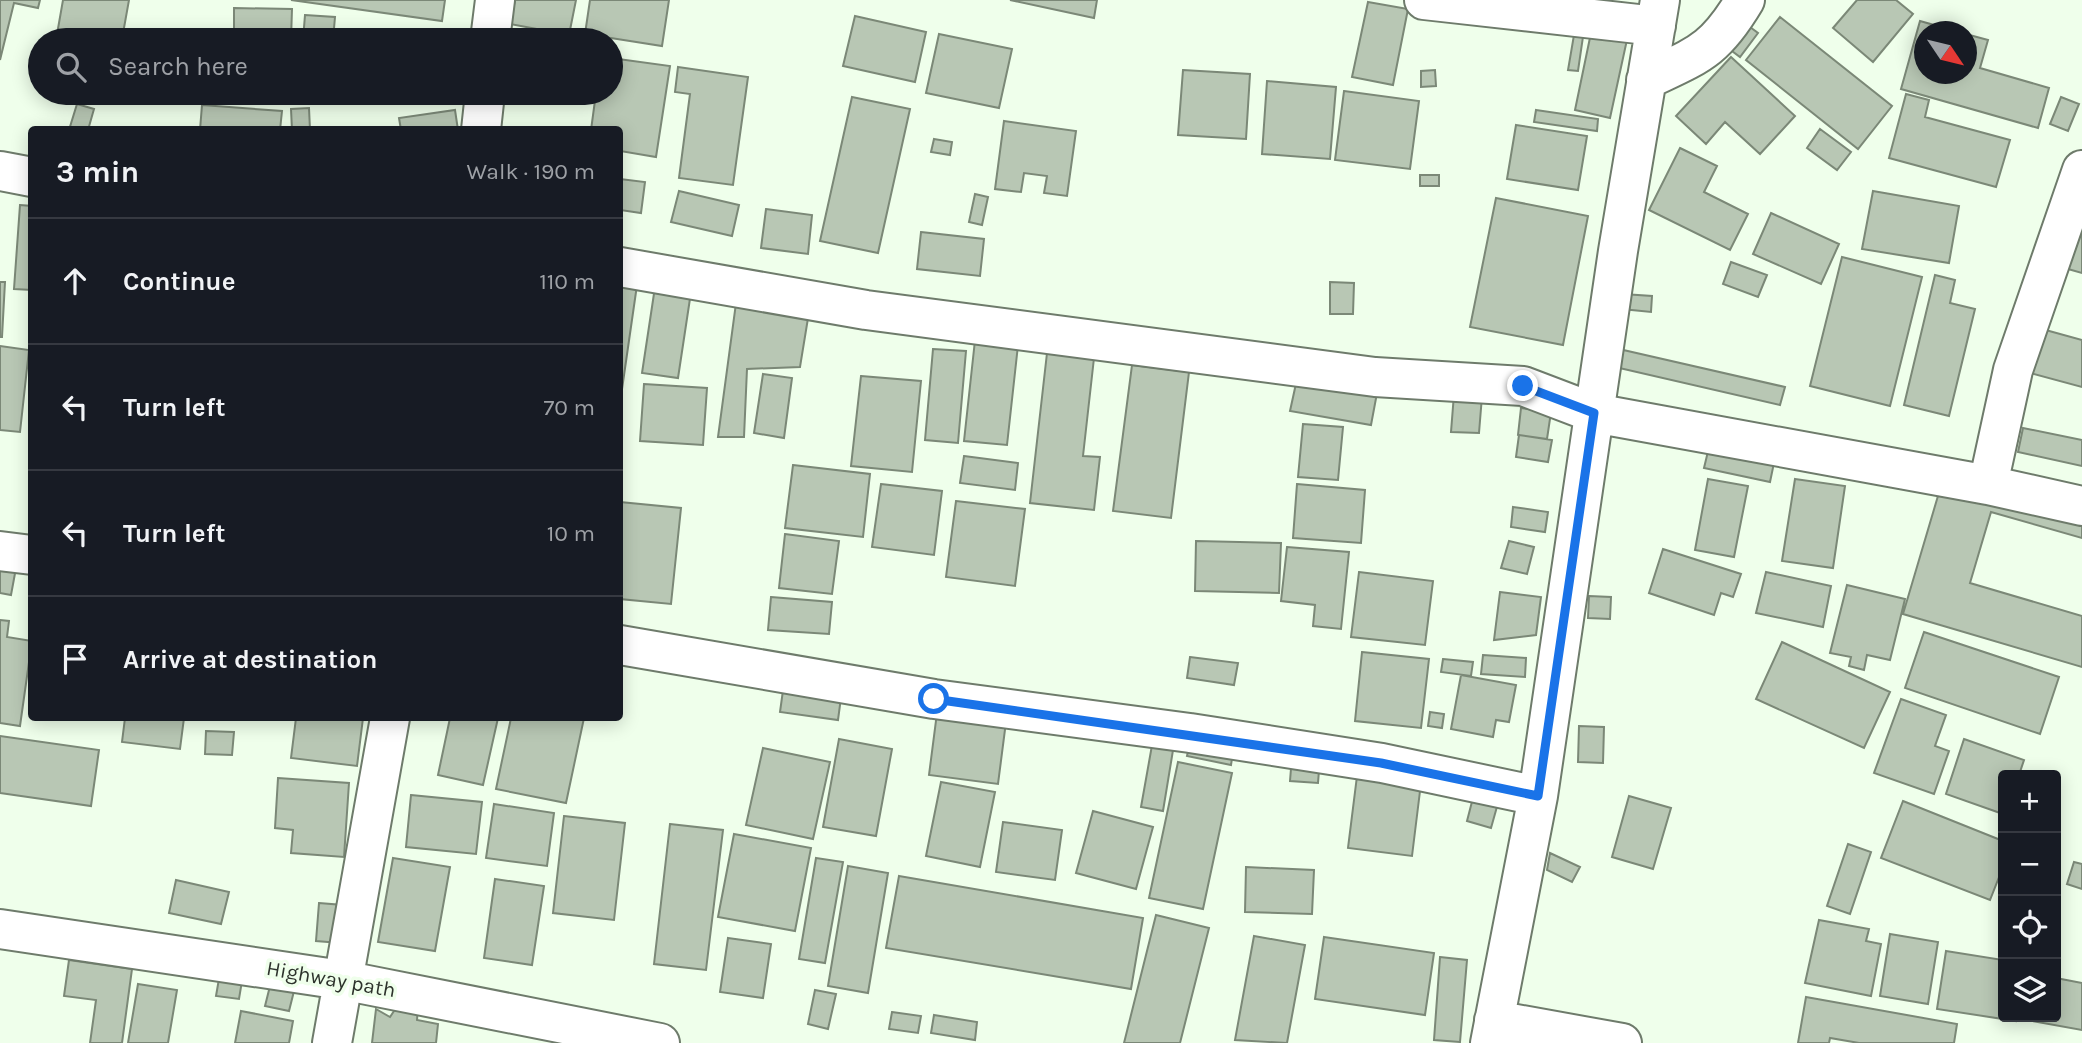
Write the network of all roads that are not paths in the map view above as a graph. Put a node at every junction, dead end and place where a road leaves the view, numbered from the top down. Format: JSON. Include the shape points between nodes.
{"nodes":[{"id":1,"x":495,"y":0,"type":"edge"},
{"id":2,"x":1424,"y":0,"type":"edge"},
{"id":3,"x":1745,"y":0,"type":"edge"},
{"id":4,"x":1658,"y":13,"type":"edge"},
{"id":5,"x":492,"y":28,"type":"edge"},
{"id":6,"x":1646,"y":80,"type":"junction"},
{"id":7,"x":484,"y":105,"type":"edge"},
{"id":8,"x":481,"y":126,"type":"edge"},
{"id":9,"x":2082,"y":170,"type":"edge"},
{"id":10,"x":0,"y":172,"type":"edge"},
{"id":11,"x":28,"y":176,"type":"edge"},
{"id":12,"x":623,"y":268,"type":"edge"},
{"id":13,"x":1594,"y":413,"type":"junction"},
{"id":14,"x":1989,"y":485,"type":"junction"},
{"id":15,"x":2082,"y":506,"type":"edge"},
{"id":16,"x":0,"y":551,"type":"edge"},
{"id":17,"x":28,"y":554,"type":"edge"},
{"id":18,"x":623,"y":646,"type":"edge"},
{"id":19,"x":389,"y":721,"type":"edge"},
{"id":20,"x":1538,"y":796,"type":"junction"},
{"id":21,"x":0,"y":929,"type":"edge"},
{"id":22,"x":342,"y":980,"type":"junction"},
{"id":23,"x":1492,"y":1032,"type":"edge"},
{"id":24,"x":332,"y":1043,"type":"edge"},
{"id":25,"x":660,"y":1043,"type":"edge"},
{"id":26,"x":1622,"y":1043,"type":"edge"}],
"edges":[{"from":1,"to":5,"type":"street"},
{"from":2,"to":4,"type":"street"},
{"from":3,"to":6,"type":"street","via":[[1726,30],[1704,52]]},
{"from":4,"to":6,"type":"street"},
{"from":6,"to":13,"type":"street"},
{"from":7,"to":8,"type":"street"},
{"from":9,"to":14,"type":"street","via":[[2013,370]]},
{"from":10,"to":11,"type":"street"},
{"from":12,"to":13,"type":"street","via":[[866,310],[1375,377],[1523,386]]},
{"from":13,"to":14,"type":"street"},
{"from":13,"to":20,"type":"street"},
{"from":14,"to":15,"type":"street"},
{"from":16,"to":17,"type":"street"},
{"from":18,"to":20,"type":"street","via":[[934,699],[1368,761]]},
{"from":19,"to":22,"type":"street"},
{"from":20,"to":23,"type":"street"},
{"from":21,"to":22,"type":"street","name":"Highway path"},
{"from":22,"to":24,"type":"street"},
{"from":22,"to":25,"type":"street","name":"Highway path"},
{"from":23,"to":26,"type":"street"}]}
